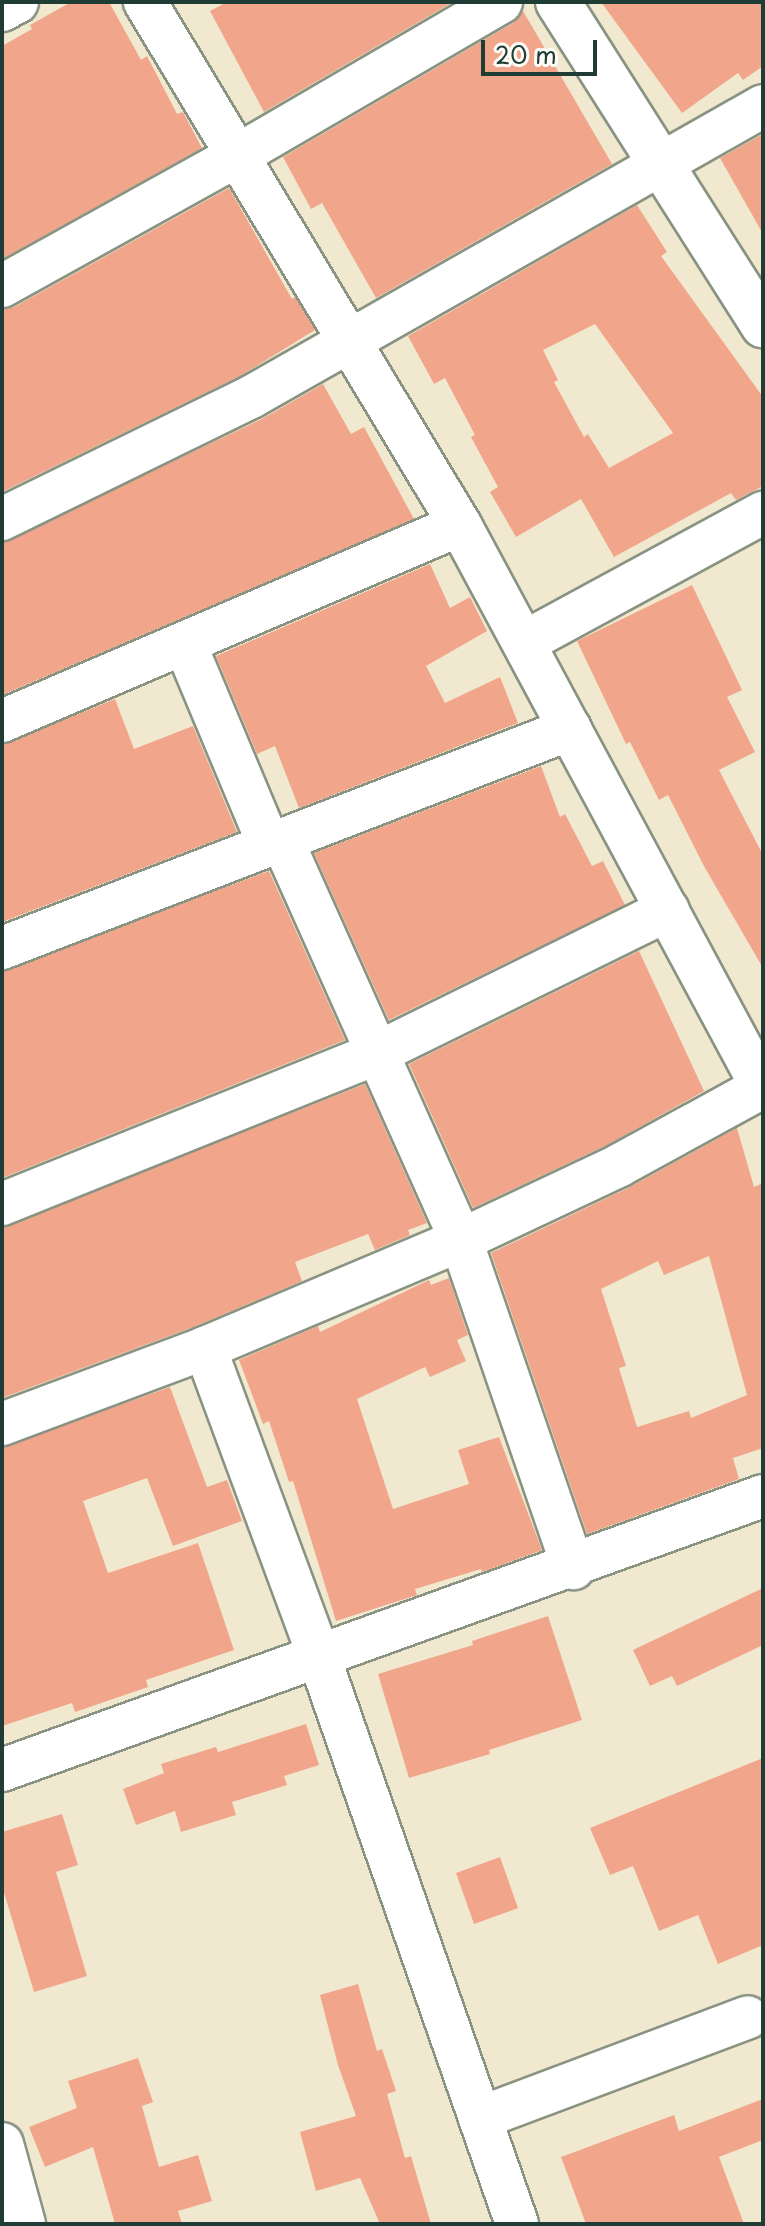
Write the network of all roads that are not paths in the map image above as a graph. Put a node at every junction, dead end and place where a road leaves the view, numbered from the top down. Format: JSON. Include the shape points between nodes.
{"nodes":[{"id":1,"x":17,"y":2,"type":"edge"},
{"id":2,"x":145,"y":2,"type":"edge"},
{"id":3,"x":501,"y":2,"type":"edge"},
{"id":4,"x":558,"y":2,"type":"edge"},
{"id":5,"x":2,"y":10,"type":"edge"},
{"id":6,"x":763,"y":106,"type":"edge"},
{"id":7,"x":240,"y":154,"type":"junction"},
{"id":8,"x":662,"y":163,"type":"junction"},
{"id":9,"x":2,"y":286,"type":"edge"},
{"id":10,"x":763,"y":325,"type":"edge"},
{"id":11,"x":352,"y":340,"type":"junction"},
{"id":12,"x":763,"y":513,"type":"edge"},
{"id":13,"x":2,"y":519,"type":"edge"},
{"id":14,"x":460,"y":525,"type":"junction"},
{"id":15,"x":525,"y":642,"type":"junction"},
{"id":16,"x":185,"y":644,"type":"junction"},
{"id":17,"x":2,"y":721,"type":"edge"},
{"id":18,"x":570,"y":729,"type":"junction"},
{"id":19,"x":276,"y":842,"type":"junction"},
{"id":20,"x":668,"y":910,"type":"junction"},
{"id":21,"x":2,"y":948,"type":"edge"},
{"id":22,"x":377,"y":1053,"type":"junction"},
{"id":23,"x":763,"y":1087,"type":"edge"},
{"id":24,"x":2,"y":1204,"type":"edge"},
{"id":25,"x":461,"y":1240,"type":"junction"},
{"id":26,"x":205,"y":1348,"type":"junction"},
{"id":27,"x":2,"y":1424,"type":"edge"},
{"id":28,"x":763,"y":1496,"type":"edge"},
{"id":29,"x":573,"y":1568,"type":"junction"},
{"id":30,"x":318,"y":1654,"type":"junction"},
{"id":31,"x":2,"y":1770,"type":"edge"},
{"id":32,"x":748,"y":2017,"type":"dead end"},
{"id":33,"x":480,"y":2118,"type":"junction"},
{"id":34,"x":2,"y":2144,"type":"edge"},
{"id":35,"x":24,"y":2224,"type":"edge"},
{"id":36,"x":517,"y":2224,"type":"edge"}],
"edges":[{"from":1,"to":5,"type":"street"},
{"from":2,"to":7,"type":"street"},
{"from":3,"to":7,"type":"street"},
{"from":4,"to":8,"type":"main road"},
{"from":6,"to":8,"type":"street"},
{"from":7,"to":9,"type":"street"},
{"from":7,"to":11,"type":"street"},
{"from":8,"to":10,"type":"main road"},
{"from":8,"to":11,"type":"street"},
{"from":11,"to":13,"type":"street","via":[[251,397]]},
{"from":11,"to":14,"type":"street"},
{"from":12,"to":15,"type":"street"},
{"from":14,"to":15,"type":"street"},
{"from":14,"to":16,"type":"street"},
{"from":15,"to":18,"type":"street"},
{"from":16,"to":17,"type":"street"},
{"from":16,"to":19,"type":"street"},
{"from":18,"to":19,"type":"street"},
{"from":18,"to":20,"type":"street"},
{"from":19,"to":21,"type":"street"},
{"from":19,"to":22,"type":"street"},
{"from":20,"to":22,"type":"street"},
{"from":20,"to":23,"type":"street"},
{"from":22,"to":24,"type":"street"},
{"from":22,"to":25,"type":"street"},
{"from":23,"to":25,"type":"street","via":[[618,1166]]},
{"from":25,"to":26,"type":"street"},
{"from":25,"to":29,"type":"street"},
{"from":26,"to":27,"type":"street"},
{"from":26,"to":30,"type":"street"},
{"from":28,"to":29,"type":"street"},
{"from":29,"to":30,"type":"street"},
{"from":30,"to":31,"type":"street"},
{"from":30,"to":33,"type":"street"},
{"from":32,"to":33,"type":"street"},
{"from":33,"to":36,"type":"street"},
{"from":34,"to":35,"type":"street"}]}
